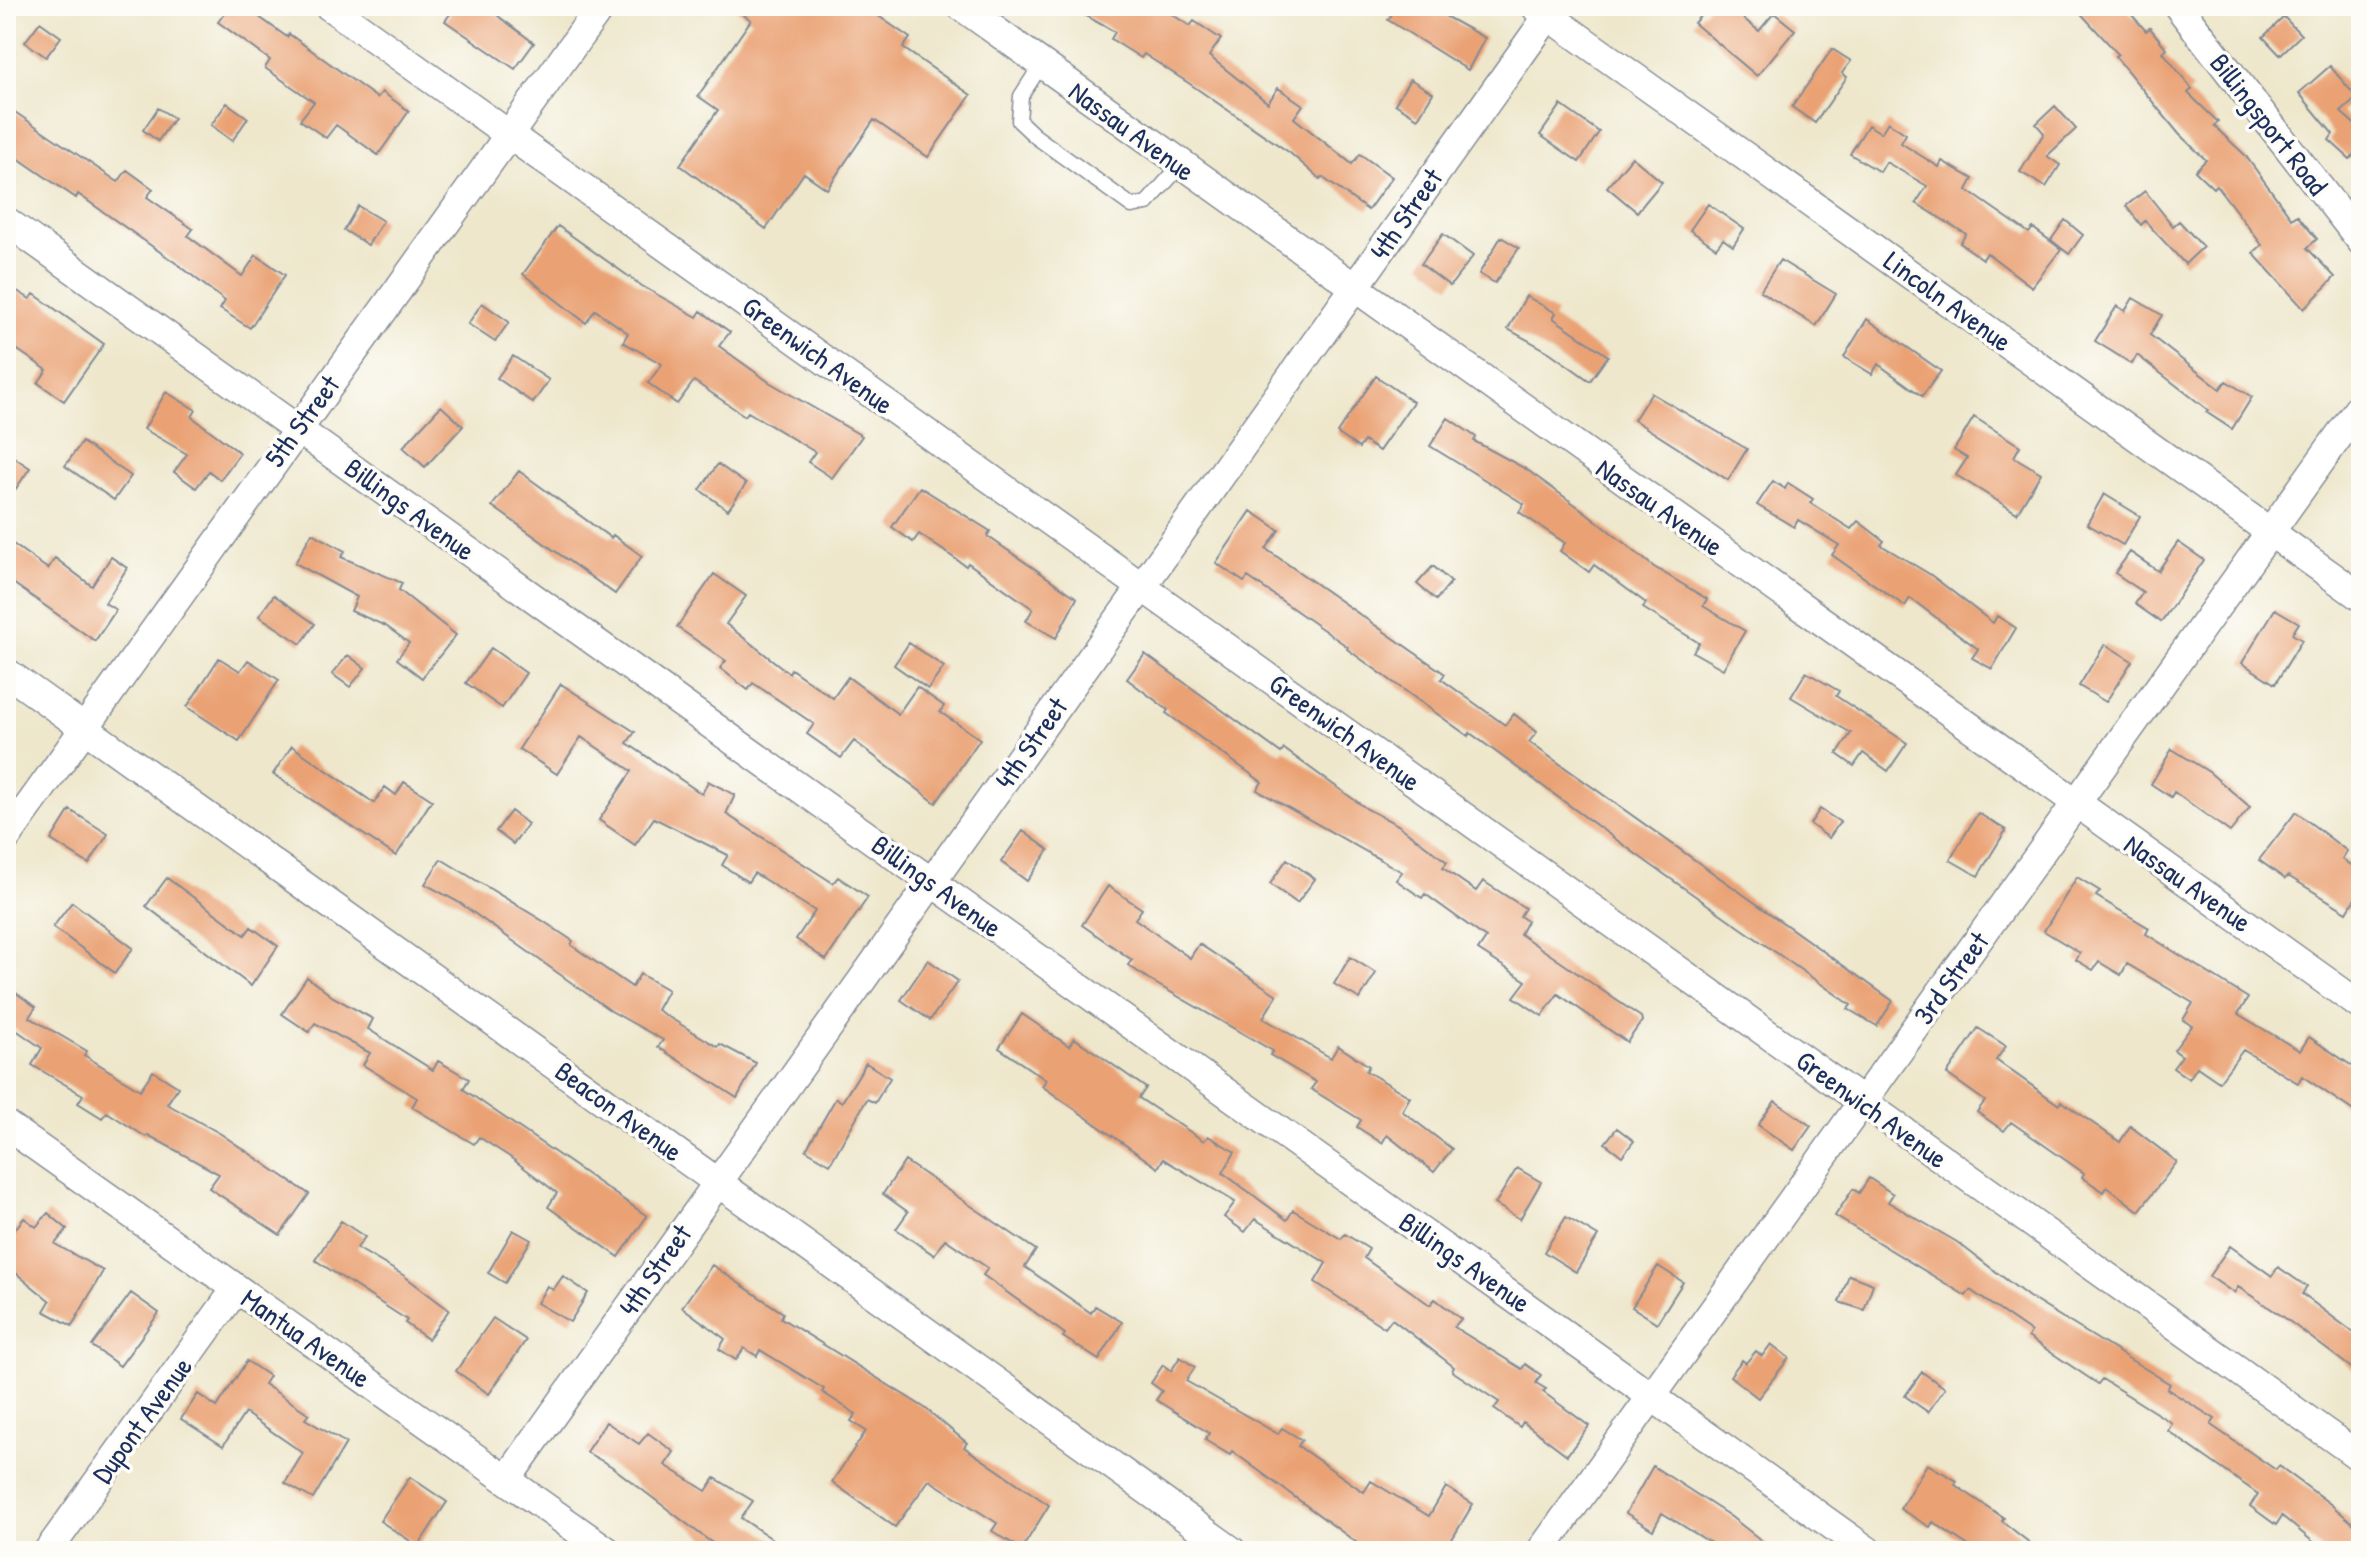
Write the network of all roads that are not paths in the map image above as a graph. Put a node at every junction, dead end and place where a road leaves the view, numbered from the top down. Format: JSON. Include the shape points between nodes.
{"nodes":[{"id":1,"x":329,"y":6,"type":"edge"},
{"id":2,"x":601,"y":6,"type":"edge"},
{"id":3,"x":961,"y":6,"type":"edge"},
{"id":4,"x":2178,"y":6,"type":"edge"},
{"id":5,"x":1546,"y":9,"type":"edge"},
{"id":6,"x":1041,"y":65,"type":"junction"},
{"id":7,"x":509,"y":134,"type":"junction"},
{"id":8,"x":1180,"y":166,"type":"junction"},
{"id":9,"x":6,"y":221,"type":"edge"},
{"id":10,"x":2361,"y":241,"type":"edge"},
{"id":11,"x":1353,"y":289,"type":"junction"},
{"id":12,"x":2361,"y":405,"type":"edge"},
{"id":13,"x":297,"y":428,"type":"junction"},
{"id":14,"x":2271,"y":532,"type":"junction"},
{"id":15,"x":1142,"y":587,"type":"junction"},
{"id":16,"x":2361,"y":597,"type":"edge"},
{"id":17,"x":6,"y":672,"type":"edge"},
{"id":18,"x":85,"y":728,"type":"junction"},
{"id":19,"x":2076,"y":803,"type":"junction"},
{"id":20,"x":6,"y":838,"type":"edge"},
{"id":21,"x":932,"y":882,"type":"junction"},
{"id":22,"x":2361,"y":1006,"type":"edge"},
{"id":23,"x":1862,"y":1102,"type":"junction"},
{"id":24,"x":6,"y":1125,"type":"edge"},
{"id":25,"x":718,"y":1182,"type":"junction"},
{"id":26,"x":236,"y":1289,"type":"junction"},
{"id":27,"x":1652,"y":1396,"type":"junction"},
{"id":28,"x":2361,"y":1458,"type":"edge"},
{"id":29,"x":507,"y":1479,"type":"junction"},
{"id":30,"x":48,"y":1551,"type":"edge"},
{"id":31,"x":607,"y":1551,"type":"edge"},
{"id":32,"x":1232,"y":1551,"type":"edge"},
{"id":33,"x":1541,"y":1551,"type":"edge"},
{"id":34,"x":1868,"y":1551,"type":"edge"}],
"edges":[{"from":1,"to":7,"type":"street","name":"Greenwich Avenue"},
{"from":2,"to":7,"type":"street","name":"5th Street"},
{"from":3,"to":6,"type":"street","name":"Nassau Avenue"},
{"from":4,"to":10,"type":"street","name":"Billingsport Road"},
{"from":5,"to":11,"type":"street","name":"4th Street"},
{"from":5,"to":14,"type":"street","name":"Lincoln Avenue"},
{"from":6,"to":8,"type":"street","name":"Nassau Avenue"},
{"from":6,"to":8,"type":"lane","via":[[1021,96],[1019,121],[1035,136],[1132,206],[1147,203]]},
{"from":7,"to":13,"type":"street","name":"5th Street"},
{"from":7,"to":15,"type":"street","name":"Greenwich Avenue"},
{"from":8,"to":11,"type":"street","name":"Nassau Avenue"},
{"from":9,"to":13,"type":"street","name":"Billings Avenue"},
{"from":11,"to":15,"type":"street","name":"4th Street"},
{"from":11,"to":19,"type":"street","name":"Nassau Avenue"},
{"from":12,"to":14,"type":"street","name":"3rd Street"},
{"from":13,"to":18,"type":"street","name":"5th Street"},
{"from":13,"to":21,"type":"street","name":"Billings Avenue"},
{"from":14,"to":16,"type":"street","name":"Lincoln Avenue"},
{"from":14,"to":19,"type":"street","name":"3rd Street"},
{"from":15,"to":21,"type":"street","name":"4th Street"},
{"from":15,"to":23,"type":"street","name":"Greenwich Avenue"},
{"from":17,"to":18,"type":"street","name":"Beacon Avenue"},
{"from":18,"to":20,"type":"street","name":"5th Street"},
{"from":18,"to":25,"type":"street","name":"Beacon Avenue"},
{"from":19,"to":22,"type":"street","name":"Nassau Avenue"},
{"from":19,"to":23,"type":"street","name":"3rd Street"},
{"from":21,"to":25,"type":"street","name":"4th Street"},
{"from":21,"to":27,"type":"street","name":"Billings Avenue"},
{"from":23,"to":27,"type":"street","name":"3rd Street"},
{"from":23,"to":28,"type":"street","name":"Greenwich Avenue"},
{"from":24,"to":26,"type":"street","name":"Mantua Avenue"},
{"from":25,"to":29,"type":"street","name":"4th Street"},
{"from":25,"to":32,"type":"street","name":"Beacon Avenue"},
{"from":26,"to":29,"type":"street","name":"Mantua Avenue"},
{"from":26,"to":30,"type":"street","name":"Dupont Avenue"},
{"from":27,"to":33,"type":"street","name":"3rd Street"},
{"from":27,"to":34,"type":"street","name":"Billings Avenue"},
{"from":29,"to":31,"type":"street","name":"Mantua Avenue"}]}
